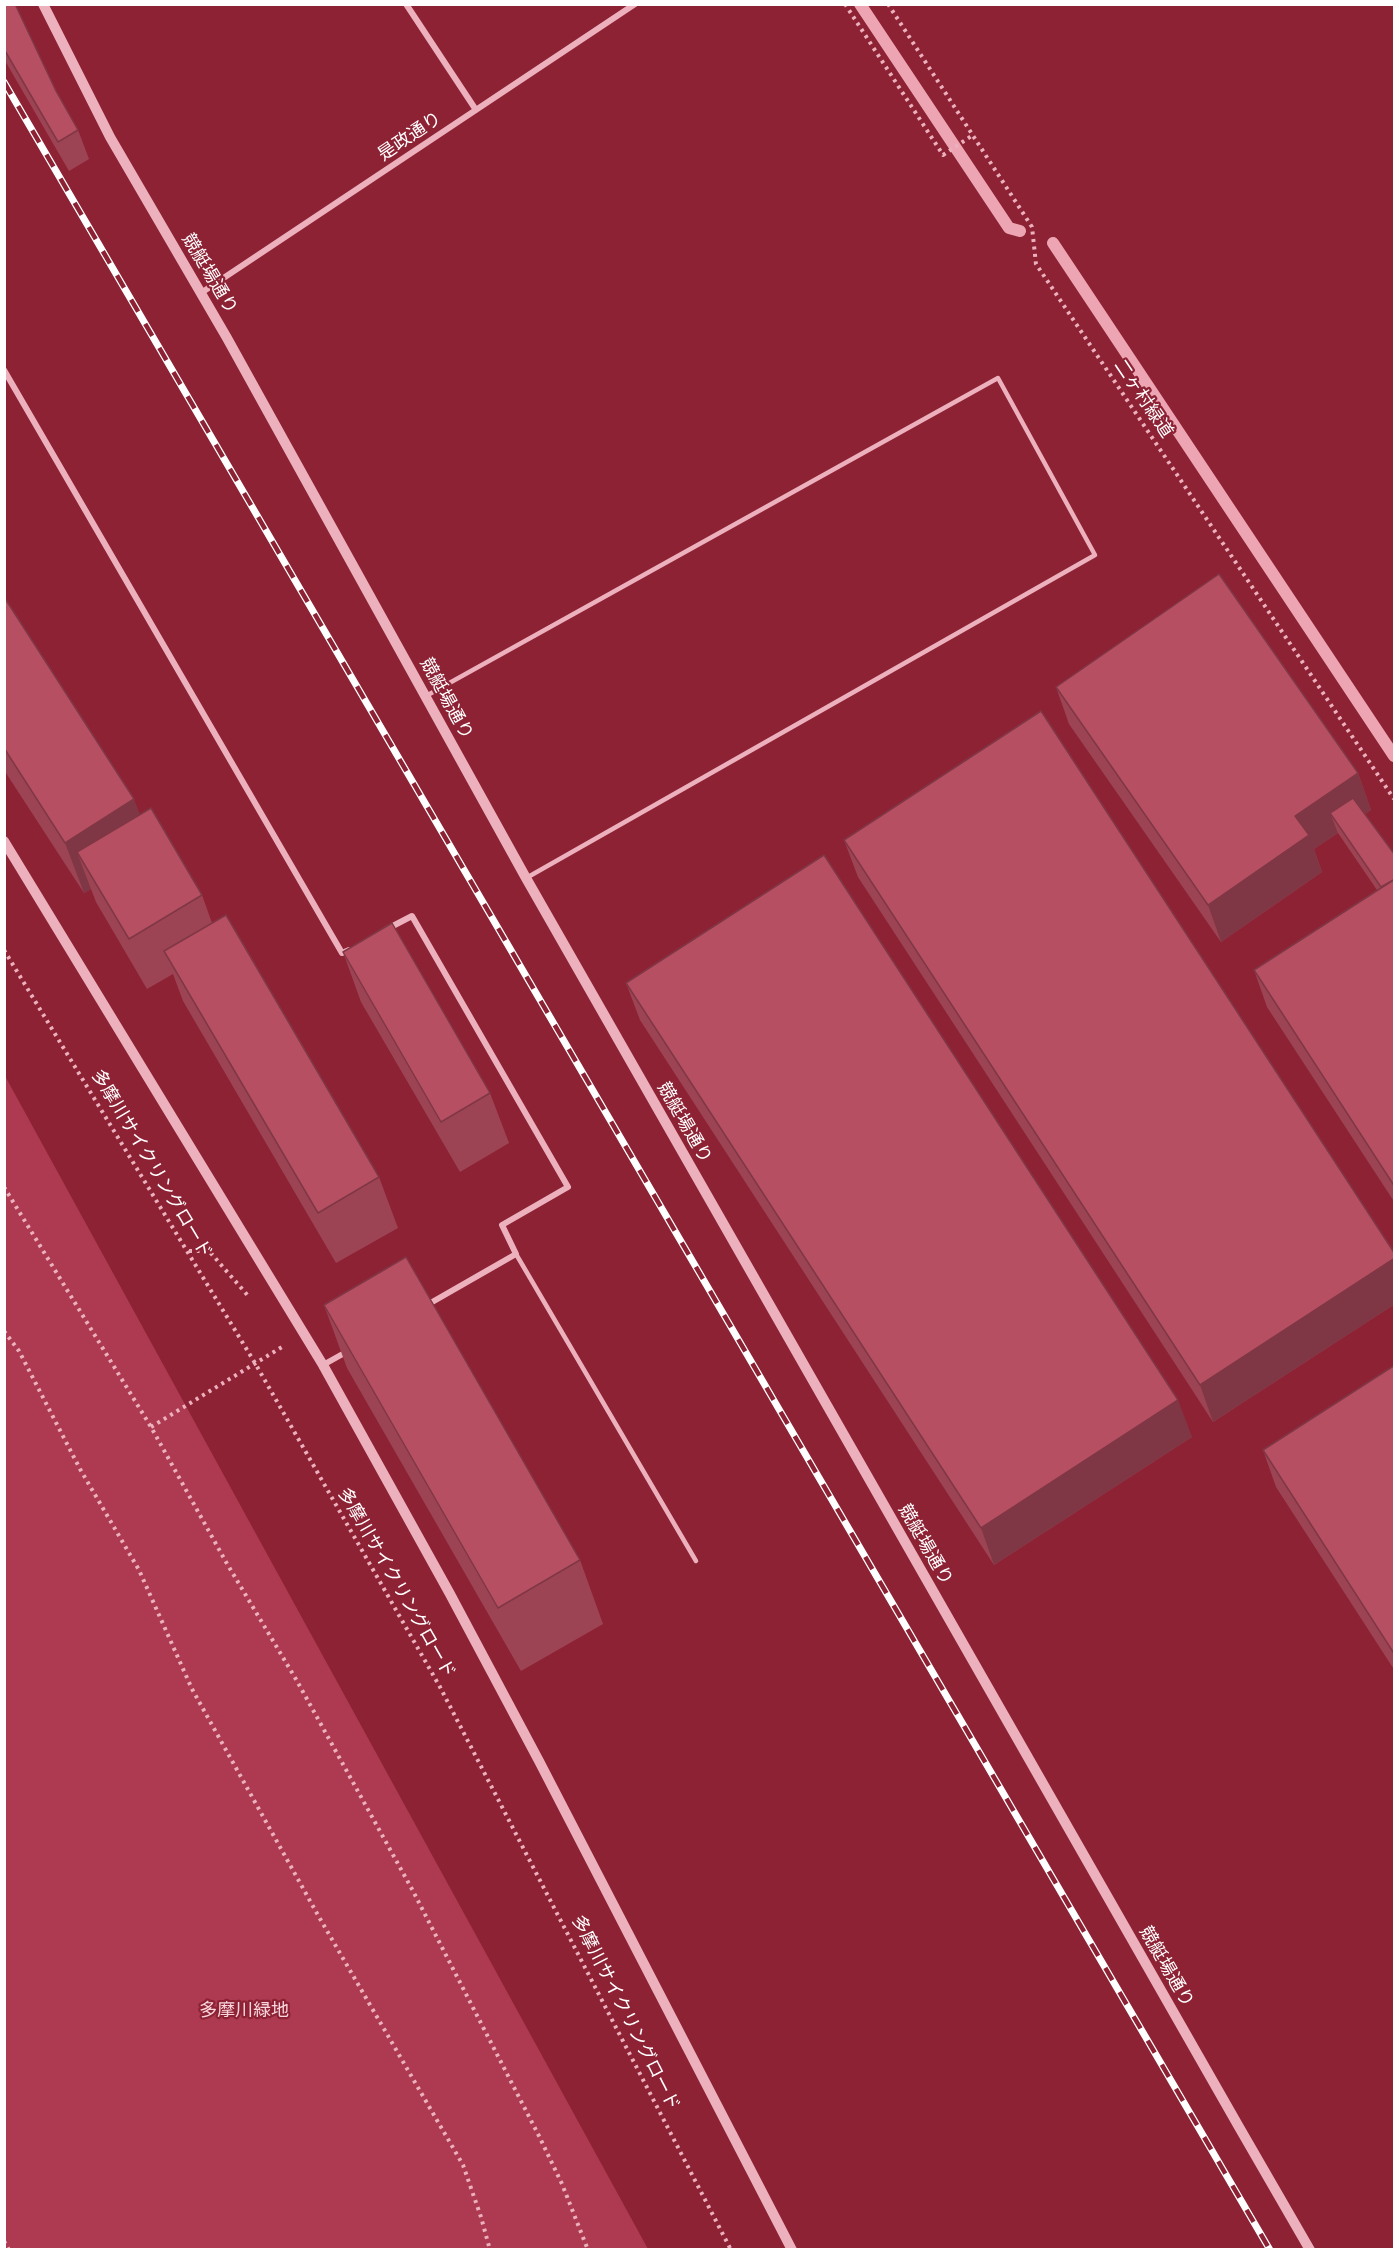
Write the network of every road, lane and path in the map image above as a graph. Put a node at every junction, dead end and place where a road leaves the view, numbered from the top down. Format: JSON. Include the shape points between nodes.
{"nodes":[{"id":1,"x":43,"y":4,"type":"edge"},
{"id":2,"x":406,"y":4,"type":"edge"},
{"id":3,"x":635,"y":4,"type":"edge"},
{"id":4,"x":845,"y":4,"type":"edge"},
{"id":5,"x":888,"y":4,"type":"edge"},
{"id":6,"x":476,"y":110,"type":"junction"},
{"id":7,"x":973,"y":135,"type":"junction"},
{"id":8,"x":201,"y":293,"type":"junction"},
{"id":9,"x":4,"y":370,"type":"edge"},
{"id":10,"x":426,"y":696,"type":"junction"},
{"id":11,"x":1395,"y":799,"type":"edge"},
{"id":12,"x":4,"y":841,"type":"edge"},
{"id":13,"x":526,"y":878,"type":"junction"},
{"id":14,"x":382,"y":932,"type":"edge"},
{"id":15,"x":352,"y":948,"type":"edge"},
{"id":16,"x":4,"y":950,"type":"edge"},
{"id":17,"x":4,"y":1187,"type":"edge"},
{"id":18,"x":189,"y":1251,"type":"junction"},
{"id":19,"x":516,"y":1254,"type":"junction"},
{"id":20,"x":252,"y":1301,"type":"dead end"},
{"id":21,"x":424,"y":1307,"type":"edge"},
{"id":22,"x":4,"y":1331,"type":"edge"},
{"id":23,"x":303,"y":1334,"type":"junction"},
{"id":24,"x":353,"y":1348,"type":"edge"},
{"id":25,"x":255,"y":1364,"type":"junction"},
{"id":26,"x":322,"y":1365,"type":"junction"},
{"id":27,"x":151,"y":1427,"type":"junction"},
{"id":28,"x":696,"y":1561,"type":"dead end"},
{"id":29,"x":4,"y":2241,"type":"edge"},
{"id":30,"x":9,"y":2250,"type":"edge"},
{"id":31,"x":490,"y":2250,"type":"edge"},
{"id":32,"x":588,"y":2250,"type":"edge"},
{"id":33,"x":731,"y":2250,"type":"edge"},
{"id":34,"x":792,"y":2250,"type":"edge"},
{"id":35,"x":1311,"y":2250,"type":"edge"}],
"edges":[{"from":1,"to":8,"type":"street","name":"競艇場通り","via":[[104,127]]},
{"from":2,"to":6,"type":"street"},
{"from":3,"to":6,"type":"street","name":"是政通り"},
{"from":4,"to":7,"type":"path","via":[[943,155]]},
{"from":5,"to":7,"type":"path","name":"二ヶ村緑道"},
{"from":6,"to":8,"type":"street","name":"是政通り"},
{"from":7,"to":11,"type":"path","name":"二ヶ村緑道","via":[[1032,227],[1036,264]]},
{"from":8,"to":10,"type":"street","name":"競艇場通り"},
{"from":9,"to":15,"type":"street","via":[[342,953]]},
{"from":10,"to":13,"type":"street","name":"競艇場通り"},
{"from":10,"to":13,"type":"lane","via":[[998,378],[1095,555]]},
{"from":12,"to":23,"type":"street"},
{"from":13,"to":35,"type":"street","name":"競艇場通り"},
{"from":14,"to":19,"type":"street","via":[[411,916],[568,1187],[502,1225]]},
{"from":16,"to":18,"type":"path","name":"多摩川サイクリングロード"},
{"from":17,"to":27,"type":"path"},
{"from":18,"to":20,"type":"path","via":[[209,1251]]},
{"from":18,"to":25,"type":"path","name":"多摩川サイクリングロード"},
{"from":19,"to":21,"type":"street"},
{"from":19,"to":28,"type":"lane"},
{"from":22,"to":31,"type":"path","via":[[19,1351],[139,1570],[192,1689],[464,2165]]},
{"from":23,"to":25,"type":"path"},
{"from":23,"to":26,"type":"street"},
{"from":24,"to":26,"type":"street"},
{"from":25,"to":27,"type":"path"},
{"from":25,"to":33,"type":"path","name":"多摩川サイクリングロード","via":[[440,1687]]},
{"from":26,"to":34,"type":"street","via":[[533,1750]]},
{"from":27,"to":32,"type":"path","via":[[413,1891],[539,2136]]},
{"from":29,"to":30,"type":"path"}]}
